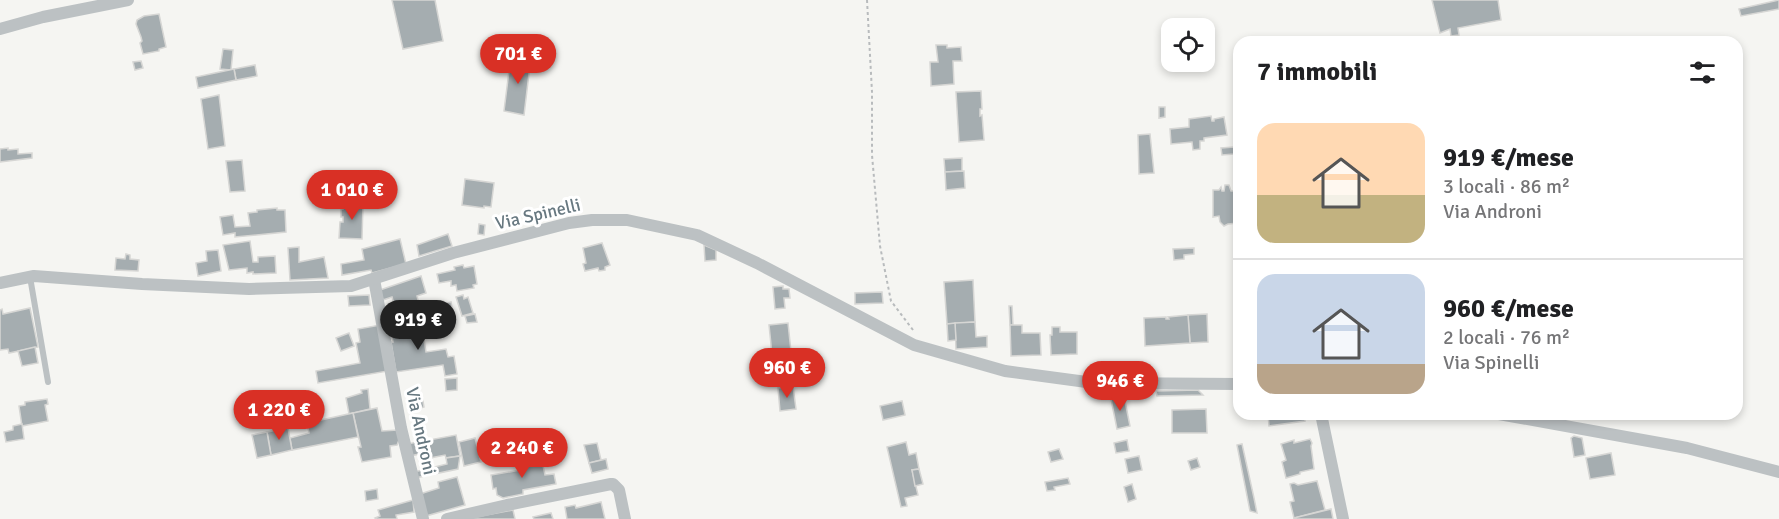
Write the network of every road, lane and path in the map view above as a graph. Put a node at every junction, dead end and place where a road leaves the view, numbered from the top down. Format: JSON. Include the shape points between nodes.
{"nodes":[{"id":1,"x":128,"y":0,"type":"edge"},
{"id":2,"x":867,"y":0,"type":"edge"},
{"id":3,"x":0,"y":29,"type":"edge"},
{"id":4,"x":30,"y":277,"type":"junction"},
{"id":5,"x":374,"y":279,"type":"junction"},
{"id":6,"x":0,"y":283,"type":"edge"},
{"id":7,"x":914,"y":345,"type":"junction"},
{"id":8,"x":48,"y":382,"type":"dead end"},
{"id":9,"x":1233,"y":384,"type":"edge"},
{"id":10,"x":1322,"y":420,"type":"edge"},
{"id":11,"x":1531,"y":420,"type":"edge"},
{"id":12,"x":1779,"y":472,"type":"edge"},
{"id":13,"x":423,"y":519,"type":"edge"},
{"id":14,"x":447,"y":519,"type":"edge"},
{"id":15,"x":625,"y":519,"type":"edge"},
{"id":16,"x":1343,"y":519,"type":"edge"}],
"edges":[{"from":1,"to":3,"type":"street"},
{"from":2,"to":7,"type":"path","via":[[872,155],[880,246],[891,301],[914,332]]},
{"from":4,"to":5,"type":"street","name":"Via Spinelli","via":[[249,289],[351,286]]},
{"from":4,"to":6,"type":"street","name":"Via Spinelli"},
{"from":4,"to":8,"type":"lane"},
{"from":5,"to":7,"type":"street","name":"Via Spinelli","via":[[453,253],[569,223],[627,220],[697,235]]},
{"from":5,"to":13,"type":"street","name":"Via Androni","via":[[401,429]]},
{"from":7,"to":9,"type":"street","name":"Via Spinelli","via":[[1005,370],[1094,383]]},
{"from":10,"to":16,"type":"street"},
{"from":11,"to":12,"type":"street","via":[[1687,448]]},
{"from":14,"to":15,"type":"street","via":[[613,484],[619,490]]}]}
